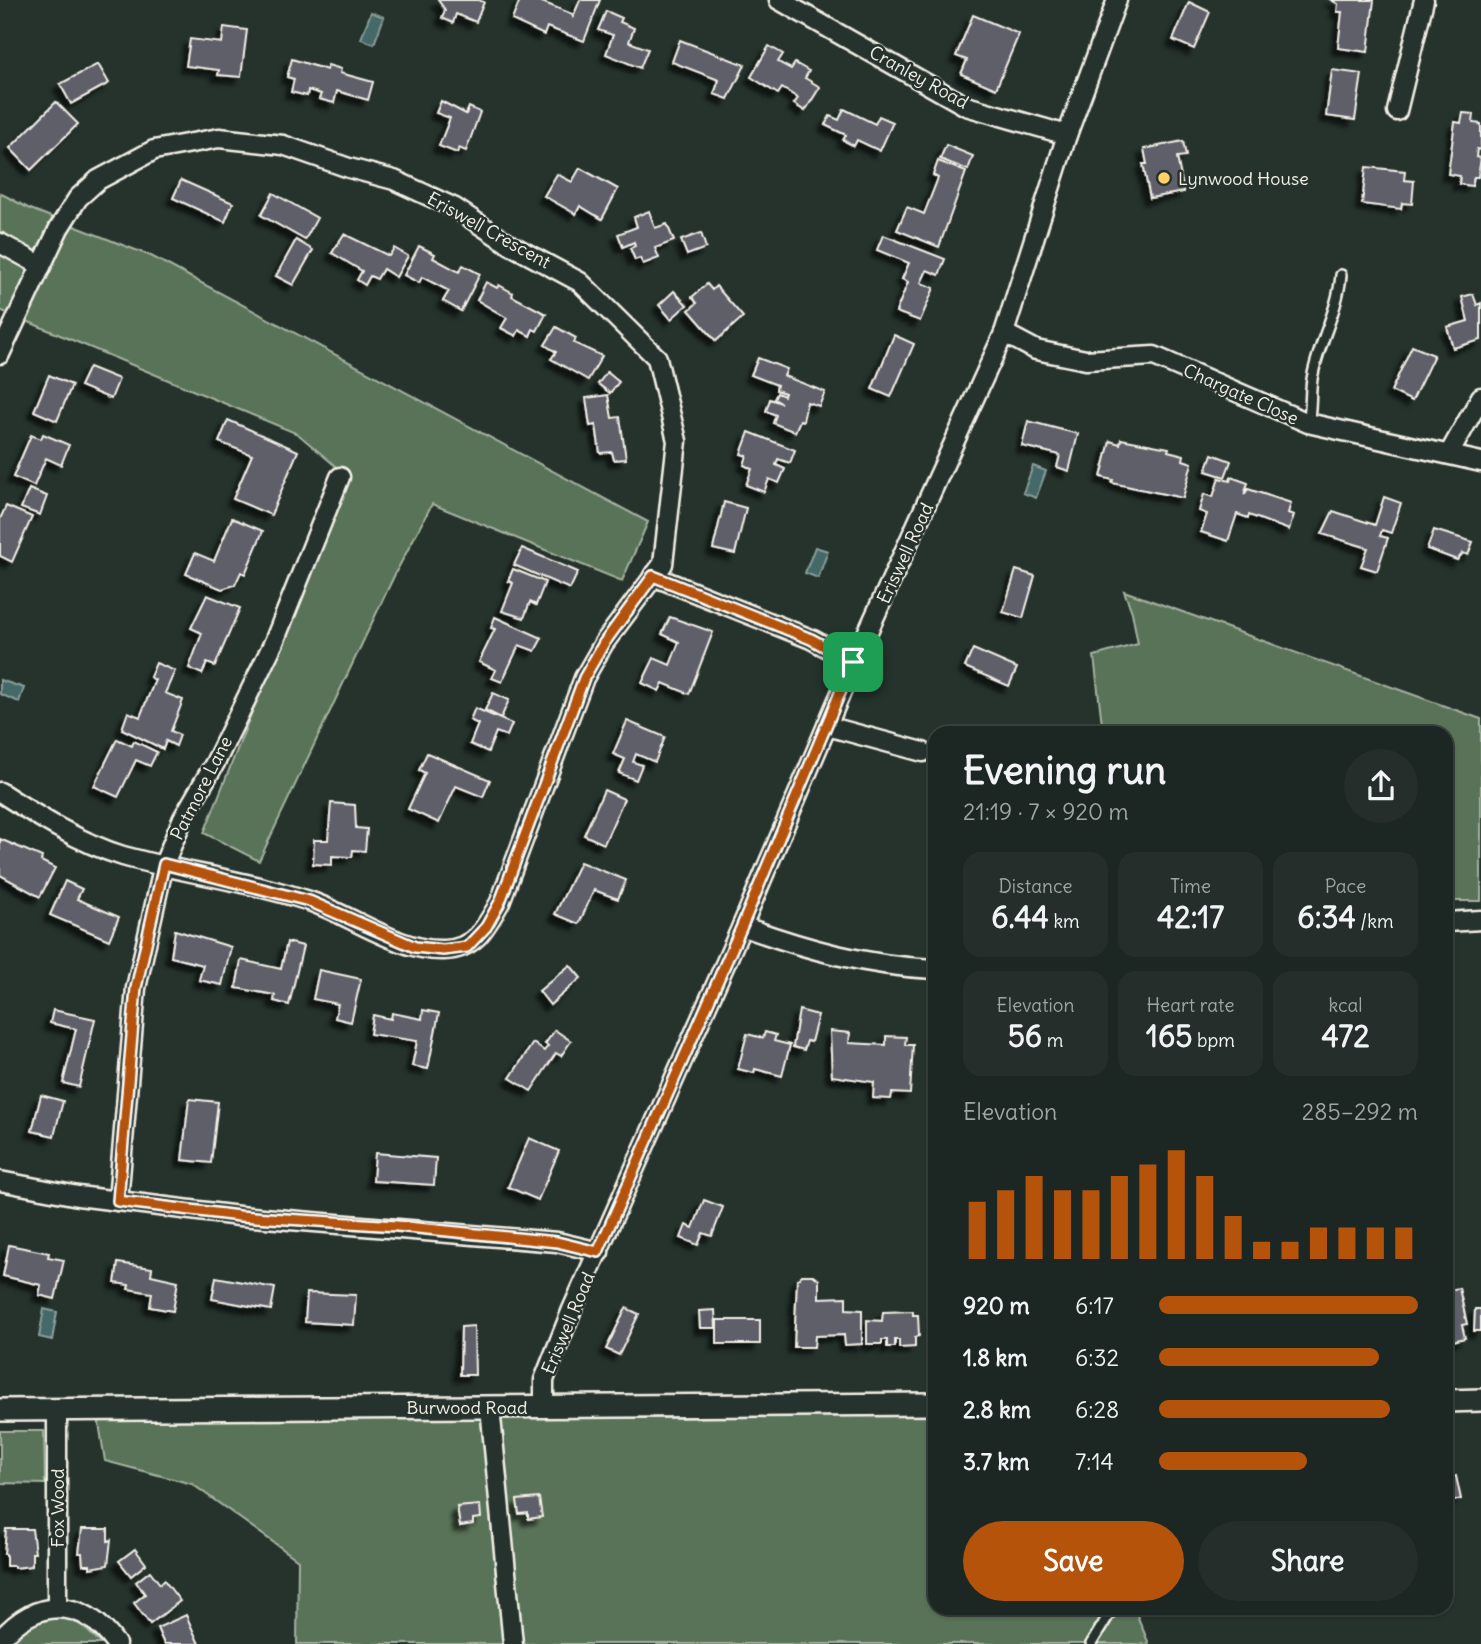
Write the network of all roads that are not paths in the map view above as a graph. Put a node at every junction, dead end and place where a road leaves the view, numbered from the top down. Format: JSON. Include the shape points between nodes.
{"nodes":[{"id":1,"x":779,"y":0,"type":"edge"},
{"id":2,"x":1117,"y":0,"type":"edge"},
{"id":3,"x":1424,"y":0,"type":"edge"},
{"id":4,"x":1397,"y":111,"type":"dead end"},
{"id":5,"x":1067,"y":135,"type":"junction"},
{"id":6,"x":0,"y":243,"type":"edge"},
{"id":7,"x":40,"y":265,"type":"junction"},
{"id":8,"x":1341,"y":275,"type":"dead end"},
{"id":9,"x":1003,"y":333,"type":"junction"},
{"id":10,"x":0,"y":354,"type":"edge"},
{"id":11,"x":1481,"y":397,"type":"edge"},
{"id":12,"x":1308,"y":423,"type":"junction"},
{"id":13,"x":1449,"y":454,"type":"junction"},
{"id":14,"x":1481,"y":462,"type":"edge"},
{"id":15,"x":341,"y":477,"type":"dead end"},
{"id":16,"x":653,"y":576,"type":"junction"},
{"id":17,"x":853,"y":662,"type":"junction"},
{"id":18,"x":827,"y":726,"type":"junction"},
{"id":19,"x":923,"y":751,"type":"dead end"},
{"id":20,"x":0,"y":792,"type":"edge"},
{"id":21,"x":164,"y":864,"type":"junction"},
{"id":22,"x":1481,"y":920,"type":"edge"},
{"id":23,"x":1453,"y":922,"type":"edge"},
{"id":24,"x":742,"y":926,"type":"junction"},
{"id":25,"x":928,"y":969,"type":"edge"},
{"id":26,"x":0,"y":1181,"type":"edge"},
{"id":27,"x":118,"y":1201,"type":"junction"},
{"id":28,"x":598,"y":1252,"type":"junction"},
{"id":29,"x":1453,"y":1401,"type":"edge"},
{"id":30,"x":1481,"y":1401,"type":"edge"},
{"id":31,"x":928,"y":1404,"type":"edge"},
{"id":32,"x":489,"y":1407,"type":"junction"},
{"id":33,"x":544,"y":1407,"type":"junction"},
{"id":34,"x":0,"y":1410,"type":"edge"},
{"id":35,"x":57,"y":1410,"type":"junction"},
{"id":36,"x":57,"y":1606,"type":"junction"},
{"id":37,"x":1109,"y":1615,"type":"edge"},
{"id":38,"x":0,"y":1640,"type":"edge"},
{"id":39,"x":116,"y":1644,"type":"edge"},
{"id":40,"x":513,"y":1644,"type":"edge"},
{"id":41,"x":1091,"y":1644,"type":"edge"}],
"edges":[{"from":1,"to":5,"type":"street","name":"Cranley Road","via":[[966,106]]},
{"from":2,"to":5,"type":"street","name":"Eriswell Road"},
{"from":3,"to":4,"type":"street"},
{"from":5,"to":9,"type":"street","name":"Eriswell Road"},
{"from":6,"to":7,"type":"street"},
{"from":7,"to":10,"type":"street","name":"Eriswell Crescent"},
{"from":7,"to":16,"type":"street","name":"Eriswell Crescent","via":[[78,198],[98,180],[154,150],[219,138],[283,145],[394,180],[455,208],[580,282],[657,358],[677,441],[663,564]]},
{"from":8,"to":12,"type":"lane","via":[[1339,300],[1312,377]]},
{"from":9,"to":12,"type":"street","name":"Chargate Close","via":[[1036,350],[1086,360],[1154,356]]},
{"from":9,"to":17,"type":"street","name":"Eriswell Road"},
{"from":11,"to":13,"type":"street"},
{"from":12,"to":13,"type":"street","name":"Chargate Close"},
{"from":13,"to":14,"type":"street","name":"Chargate Close"},
{"from":15,"to":21,"type":"street","name":"Patmore Lane","via":[[268,654]]},
{"from":16,"to":17,"type":"street","via":[[811,639]]},
{"from":16,"to":21,"type":"street","name":"Eriswell Crescent","via":[[584,678],[500,902],[467,947],[415,947],[309,901]]},
{"from":17,"to":18,"type":"street","name":"Eriswell Road"},
{"from":18,"to":19,"type":"street"},
{"from":18,"to":24,"type":"street","name":"Eriswell Road"},
{"from":20,"to":21,"type":"street","via":[[87,841],[121,855]]},
{"from":21,"to":27,"type":"street","name":"Patmore Lane","via":[[136,988]]},
{"from":22,"to":23,"type":"street"},
{"from":24,"to":25,"type":"street","via":[[811,951]]},
{"from":24,"to":28,"type":"street","name":"Eriswell Road"},
{"from":26,"to":27,"type":"street"},
{"from":27,"to":28,"type":"street","via":[[239,1216],[557,1242]]},
{"from":28,"to":33,"type":"street","name":"Eriswell Road","via":[[546,1373]]},
{"from":29,"to":30,"type":"street"},
{"from":31,"to":33,"type":"street","name":"Burwood Road"},
{"from":32,"to":33,"type":"street","name":"Burwood Road"},
{"from":32,"to":35,"type":"street","name":"Burwood Road"},
{"from":32,"to":40,"type":"street"},
{"from":34,"to":35,"type":"street","name":"Burwood Road"},
{"from":35,"to":36,"type":"street","name":"Fox Wood"},
{"from":36,"to":38,"type":"street","via":[[23,1617]]},
{"from":36,"to":39,"type":"street","via":[[89,1617]]},
{"from":37,"to":41,"type":"lane"}]}
